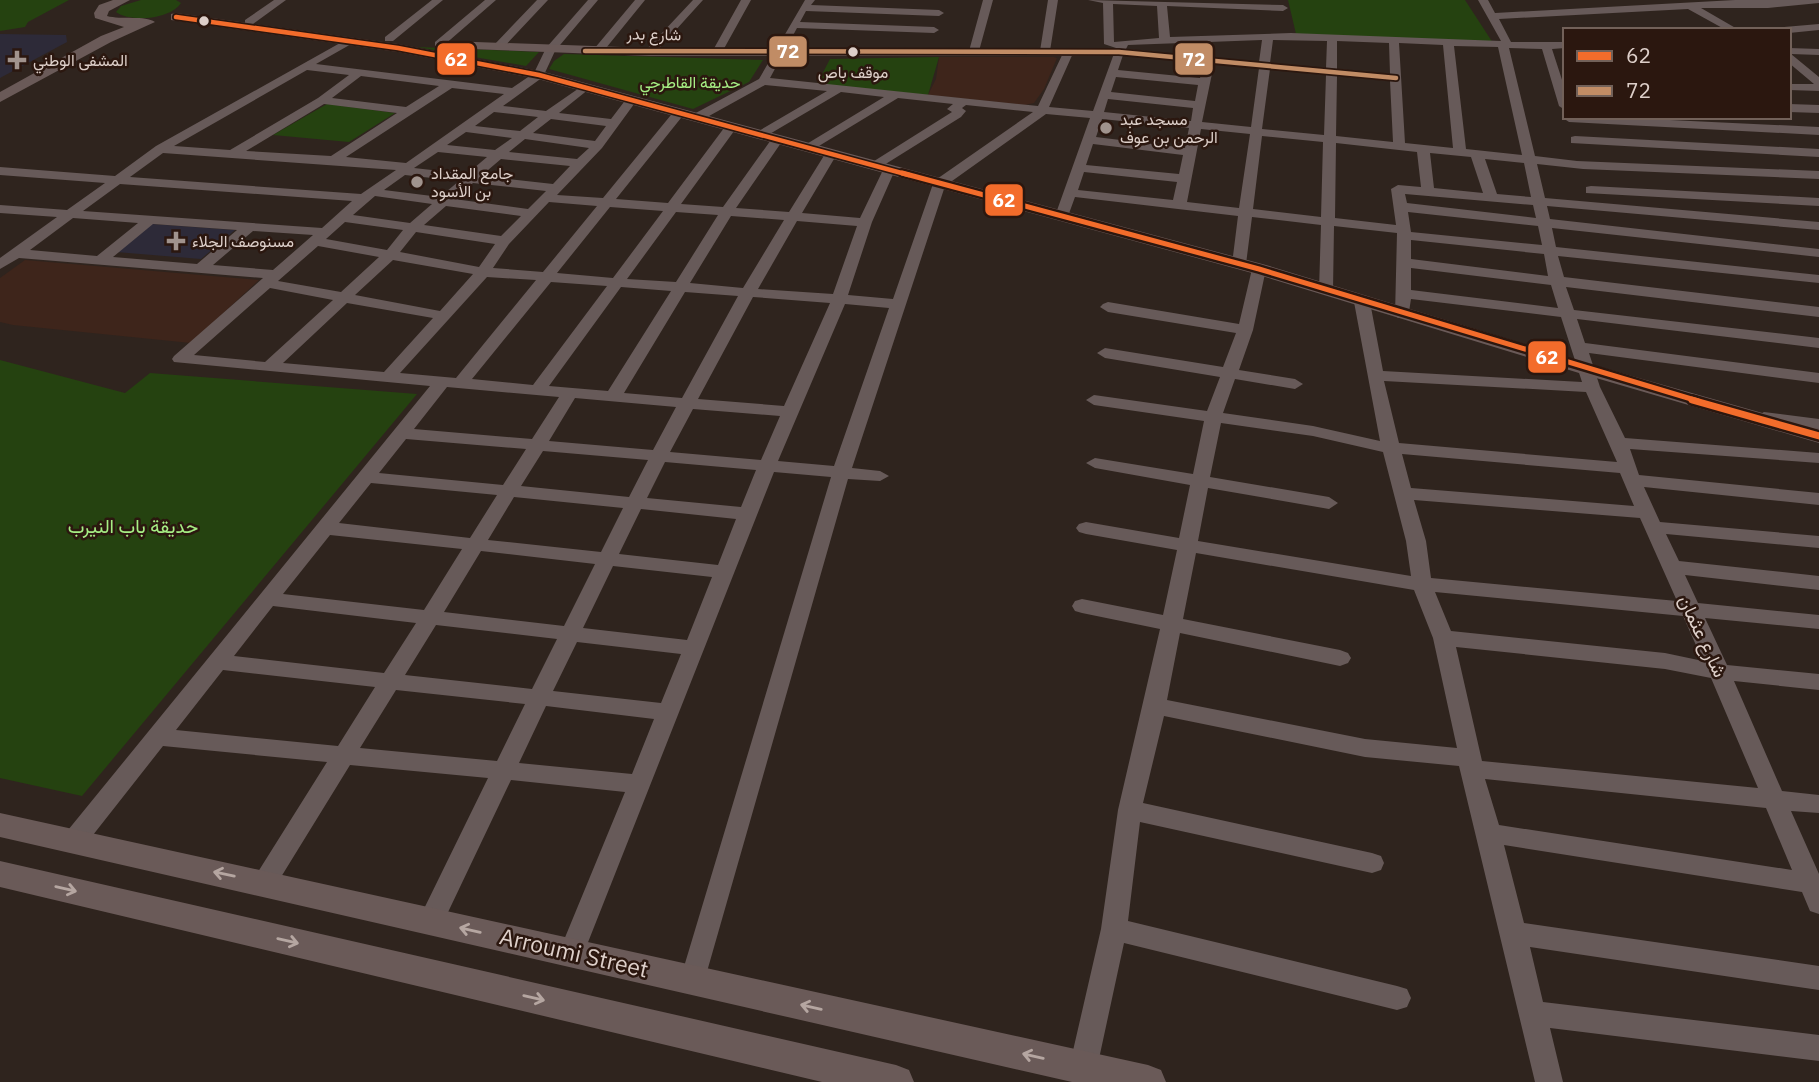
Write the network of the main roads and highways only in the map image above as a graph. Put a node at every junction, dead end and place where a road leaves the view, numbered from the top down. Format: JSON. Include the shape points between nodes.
{"nodes":[{"id":1,"x":124,"y":0,"type":"edge"},
{"id":2,"x":176,"y":17,"type":"junction"},
{"id":3,"x":108,"y":21,"type":"junction"},
{"id":4,"x":148,"y":22,"type":"junction"},
{"id":5,"x":1121,"y":49,"type":"road end"},
{"id":6,"x":0,"y":89,"type":"edge"},
{"id":7,"x":0,"y":98,"type":"edge"},
{"id":8,"x":1819,"y":436,"type":"edge"},
{"id":9,"x":0,"y":825,"type":"edge"},
{"id":10,"x":0,"y":874,"type":"edge"},
{"id":11,"x":896,"y":1082,"type":"edge"},
{"id":12,"x":1148,"y":1082,"type":"edge"}],
"edges":[{"from":1,"to":3,"type":"main road","via":[[100,13]]},
{"from":2,"to":4,"type":"main road"},
{"from":2,"to":5,"type":"main road","name":"شارع بدر","via":[[194,8],[210,16],[389,39],[550,50]]},
{"from":2,"to":8,"type":"main road","via":[[349,41],[539,75],[1249,266],[1589,378]]},
{"from":3,"to":4,"type":"main road"},
{"from":3,"to":6,"type":"main road","via":[[91,38]]},
{"from":4,"to":7,"type":"main road","via":[[106,38]]},
{"from":12,"to":9,"type":"main road","name":"Arroumi Street","one_way":true},
{"from":10,"to":11,"type":"main road","one_way":true}]}
